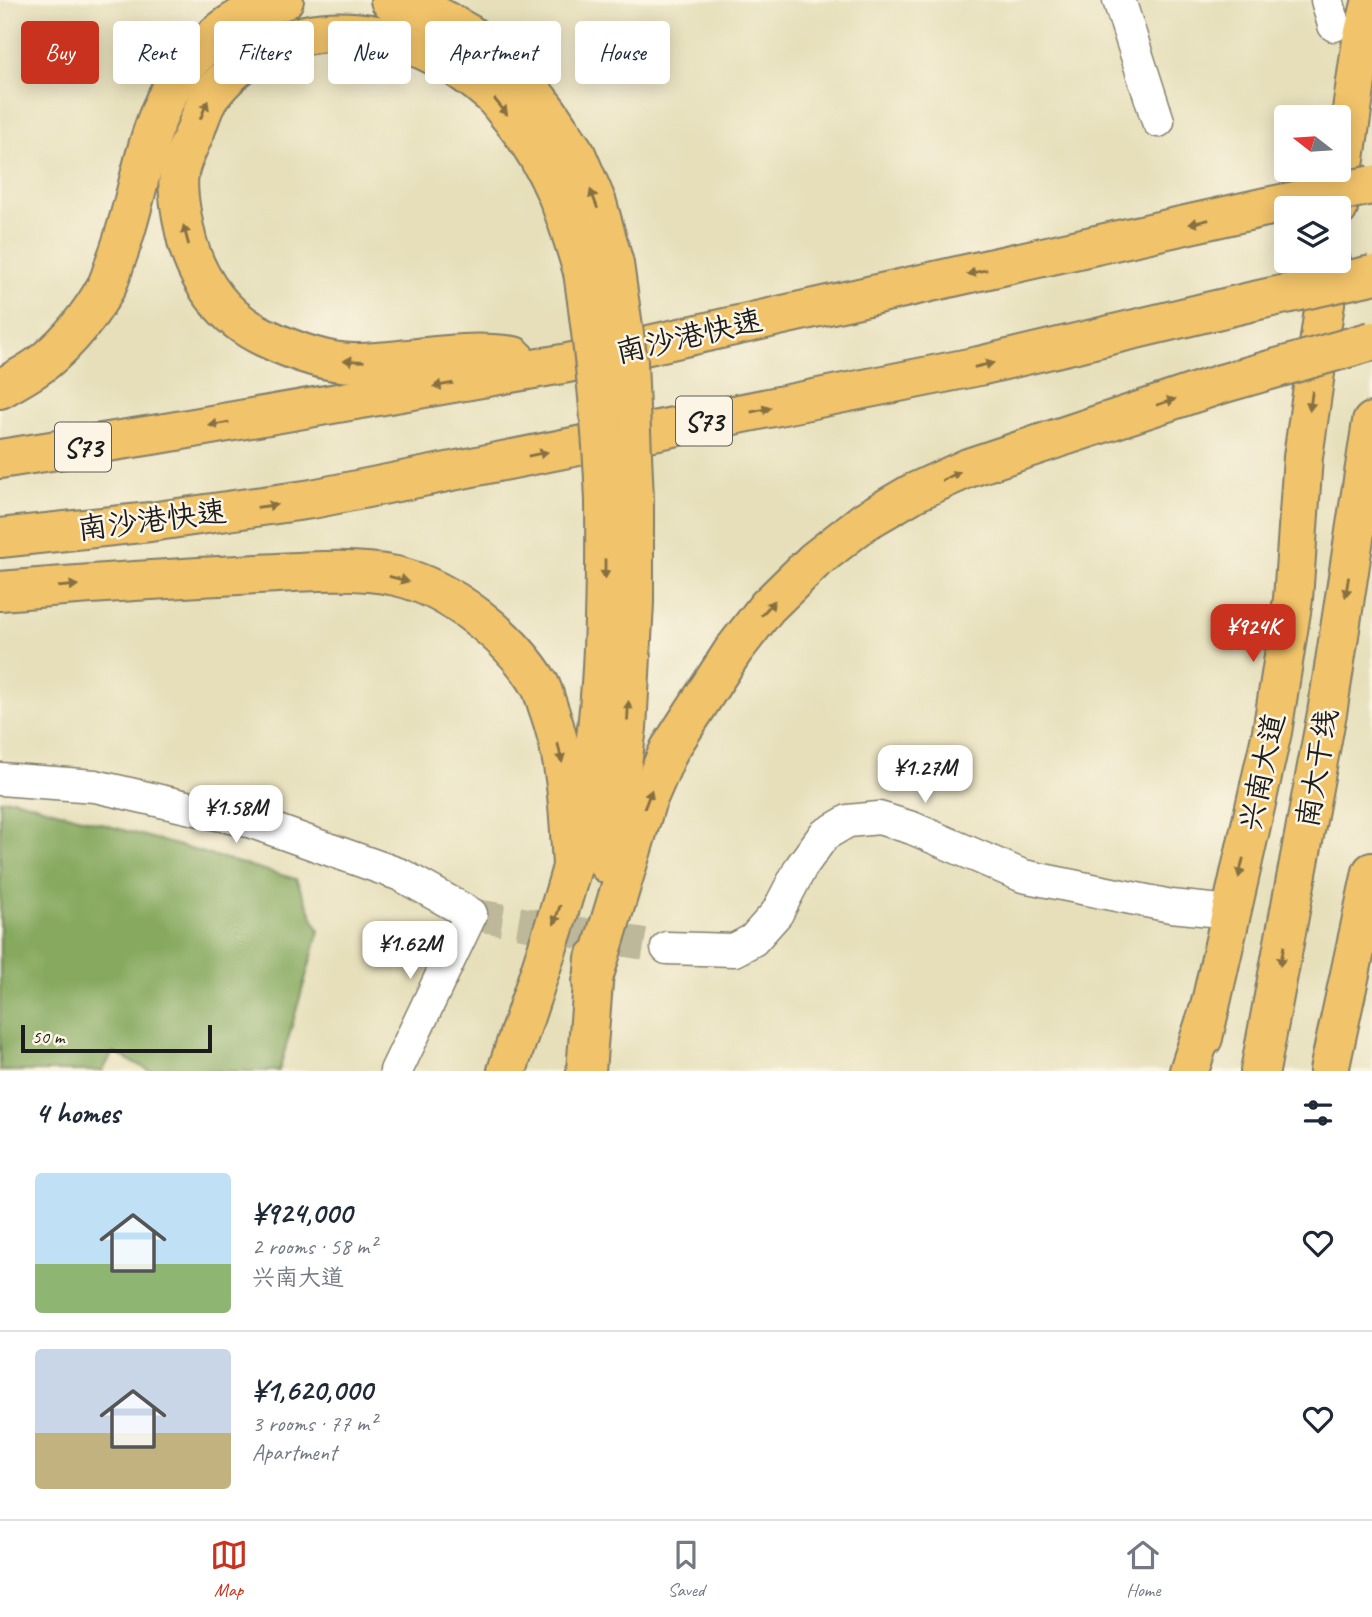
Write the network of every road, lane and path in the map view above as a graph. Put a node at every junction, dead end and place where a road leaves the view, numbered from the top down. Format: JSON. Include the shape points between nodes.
{"nodes":[{"id":1,"x":284,"y":0,"type":"edge"},
{"id":2,"x":390,"y":0,"type":"edge"},
{"id":3,"x":1119,"y":0,"type":"edge"},
{"id":4,"x":1371,"y":0,"type":"edge"},
{"id":5,"x":1157,"y":121,"type":"dead end"},
{"id":6,"x":1372,"y":184,"type":"edge"},
{"id":7,"x":1340,"y":196,"type":"edge"},
{"id":8,"x":599,"y":268,"type":"junction"},
{"id":9,"x":1329,"y":273,"type":"edge"},
{"id":10,"x":1372,"y":275,"type":"edge"},
{"id":11,"x":1372,"y":341,"type":"edge"},
{"id":12,"x":568,"y":363,"type":"junction"},
{"id":13,"x":0,"y":389,"type":"edge"},
{"id":14,"x":1372,"y":422,"type":"edge"},
{"id":15,"x":0,"y":459,"type":"edge"},
{"id":16,"x":619,"y":500,"type":"junction"},
{"id":17,"x":0,"y":538,"type":"edge"},
{"id":18,"x":0,"y":591,"type":"edge"},
{"id":19,"x":0,"y":779,"type":"edge"},
{"id":20,"x":572,"y":866,"type":"junction"},
{"id":21,"x":1372,"y":872,"type":"edge"},
{"id":22,"x":1231,"y":912,"type":"junction"},
{"id":23,"x":667,"y":948,"type":"tunnel mouth"},
{"id":24,"x":592,"y":982,"type":"junction"},
{"id":25,"x":1210,"y":1007,"type":"junction"},
{"id":26,"x":396,"y":1071,"type":"edge"},
{"id":27,"x":507,"y":1071,"type":"edge"},
{"id":28,"x":586,"y":1071,"type":"edge"},
{"id":29,"x":1189,"y":1071,"type":"edge"},
{"id":30,"x":1195,"y":1071,"type":"edge"},
{"id":31,"x":1260,"y":1071,"type":"edge"},
{"id":32,"x":1329,"y":1071,"type":"edge"}],
"edges":[{"from":1,"to":13,"type":"main road","via":[[261,6],[224,27],[193,55],[171,85],[155,121],[127,230],[106,286],[77,329],[45,362]]},
{"from":8,"to":2,"type":"main road","one_way":true,"via":[[597,203],[576,154],[548,111],[515,69],[470,34],[428,11]]},
{"from":3,"to":5,"type":"street"},
{"from":4,"to":7,"type":"main road"},
{"from":6,"to":12,"type":"main road","name":"南沙港快速","number":"S73","one_way":true,"bridge":true},
{"from":12,"to":8,"type":"main road","one_way":true,"via":[[508,355],[441,354],[353,363],[311,356],[263,337],[234,320],[193,264],[182,221],[178,173],[209,97],[248,58],[290,38],[332,30],[372,33],[447,62],[492,96],[528,138],[551,177],[568,222]]},
{"from":8,"to":16,"type":"main road","bridge":true,"via":[[596,364]]},
{"from":9,"to":22,"type":"main road","name":"兴南大道","one_way":true,"via":[[1303,457],[1291,612],[1272,732]]},
{"from":17,"to":10,"type":"main road","name":"南沙港快速","number":"S73","one_way":true,"bridge":true,"via":[[150,522],[366,489],[979,366]]},
{"from":24,"to":11,"type":"main road","one_way":true,"bridge":true,"via":[[646,803],[669,750],[733,651],[814,561],[865,521],[968,468],[1221,384]]},
{"from":12,"to":15,"type":"main road","name":"南沙港快速","number":"S73","one_way":true},
{"from":14,"to":31,"type":"main road","name":"南大干线","one_way":true,"via":[[1327,713]]},
{"from":16,"to":20,"type":"main road","one_way":true,"via":[[605,575],[599,703],[590,776]]},
{"from":24,"to":16,"type":"main road","one_way":true,"via":[[627,728],[634,603]]},
{"from":18,"to":20,"type":"main road","one_way":true,"via":[[331,571],[396,576],[440,593],[480,618],[518,655],[541,687],[567,780]]},
{"from":19,"to":26,"type":"street","via":[[95,786],[252,822],[401,874],[471,914]]},
{"from":20,"to":27,"type":"main road","one_way":true},
{"from":21,"to":32,"type":"main road"},
{"from":22,"to":23,"type":"street","via":[[1171,906],[1023,876],[879,818],[848,821],[824,835],[777,913],[753,940],[734,950]]},
{"from":22,"to":25,"type":"main road","name":"兴南大道"},
{"from":24,"to":28,"type":"main road"},
{"from":25,"to":29,"type":"main road"},
{"from":25,"to":30,"type":"main road","name":"兴南大道"}]}
